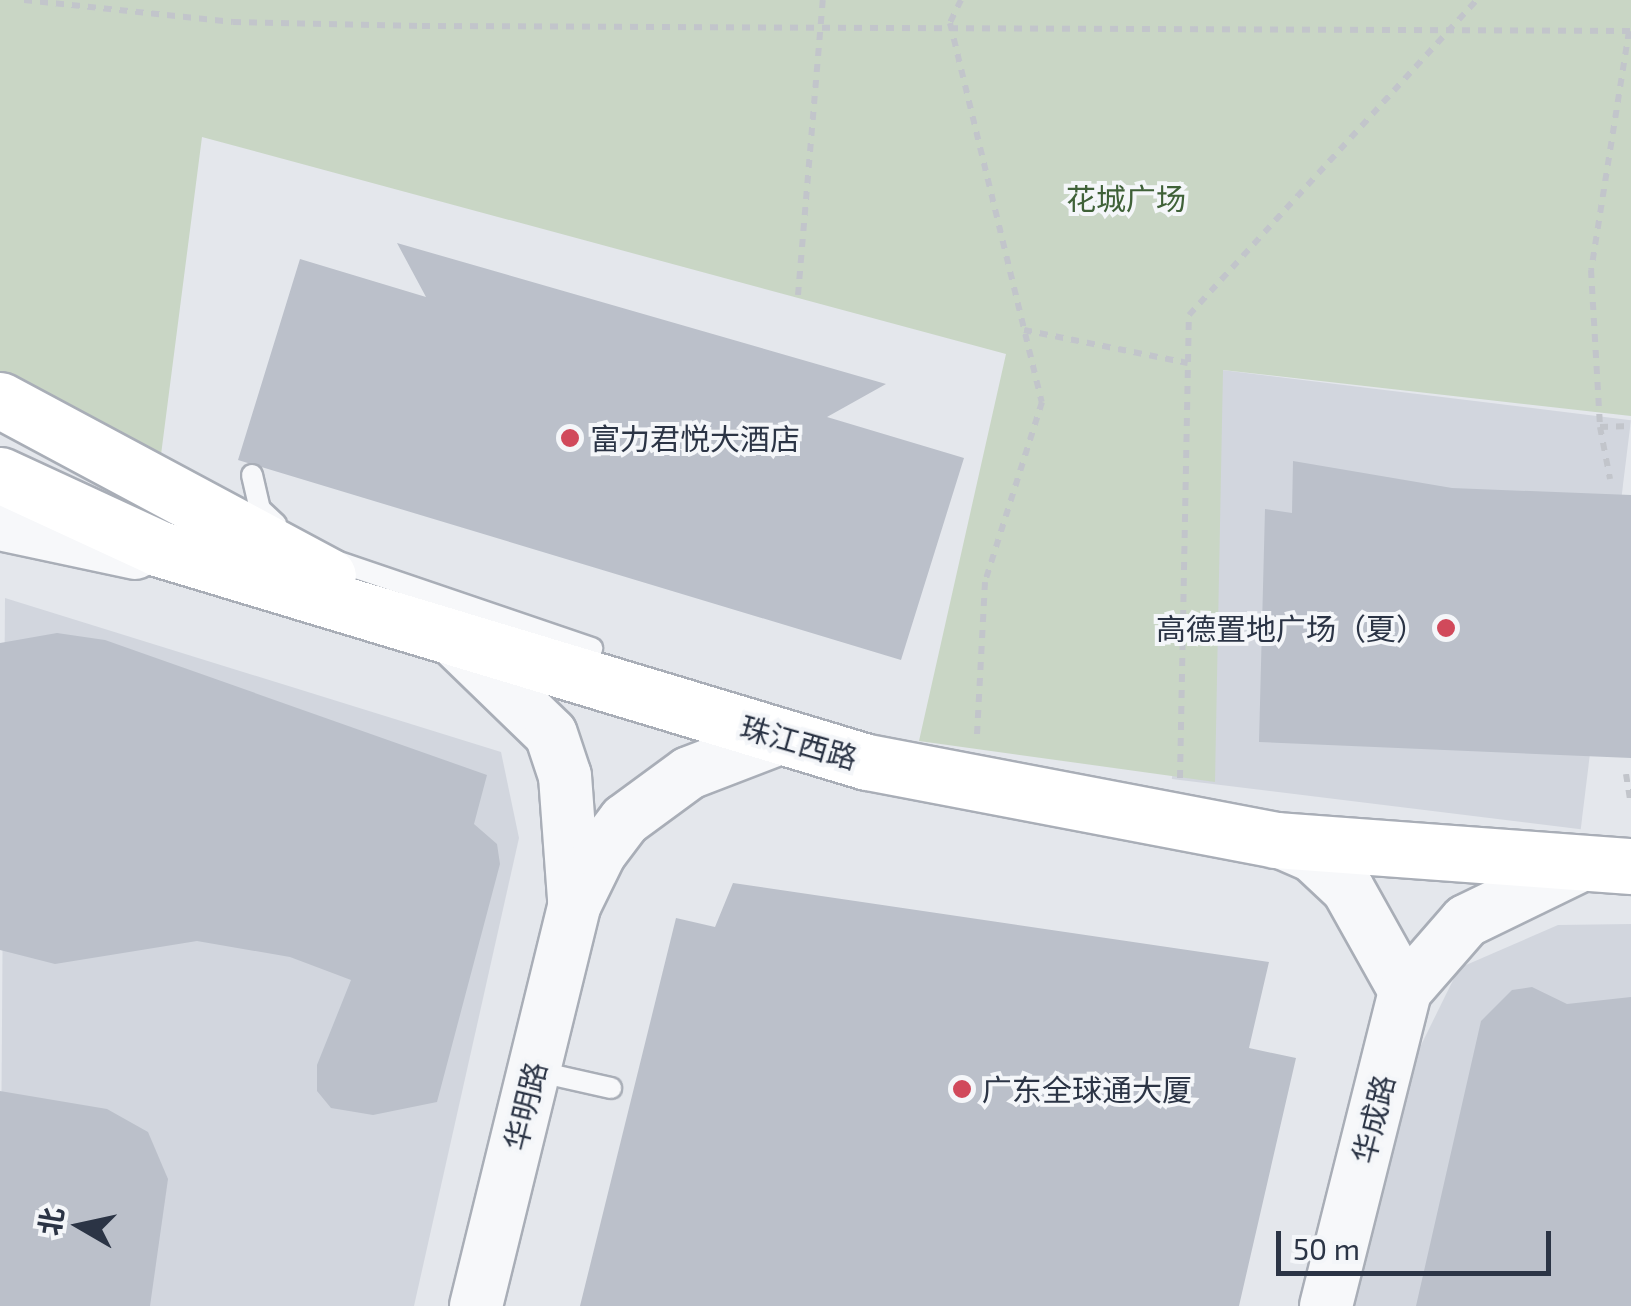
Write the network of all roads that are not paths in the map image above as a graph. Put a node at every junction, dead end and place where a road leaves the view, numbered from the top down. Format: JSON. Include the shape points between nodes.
{"nodes":[{"id":1,"x":0,"y":400,"type":"edge"},
{"id":2,"x":0,"y":474,"type":"edge"},
{"id":3,"x":252,"y":475,"type":"dead end"},
{"id":4,"x":0,"y":524,"type":"edge"},
{"id":5,"x":280,"y":588,"type":"junction"},
{"id":6,"x":458,"y":644,"type":"junction"},
{"id":7,"x":592,"y":648,"type":"dead end"},
{"id":8,"x":783,"y":738,"type":"junction"},
{"id":9,"x":1276,"y":840,"type":"junction"},
{"id":10,"x":1631,"y":866,"type":"edge"},
{"id":11,"x":1576,"y":868,"type":"junction"},
{"id":12,"x":574,"y":906,"type":"junction"},
{"id":13,"x":1406,"y":991,"type":"junction"},
{"id":14,"x":534,"y":1070,"type":"junction"},
{"id":15,"x":611,"y":1088,"type":"dead end"},
{"id":16,"x":476,"y":1306,"type":"edge"},
{"id":17,"x":1326,"y":1306,"type":"edge"}],
"edges":[{"from":1,"to":6,"type":"main road"},
{"from":2,"to":5,"type":"main road","name":"珠江西路","via":[[160,549]]},
{"from":3,"to":7,"type":"lane","via":[[260,509],[333,560]]},
{"from":4,"to":5,"type":"street"},
{"from":5,"to":6,"type":"main road","name":"珠江西路"},
{"from":6,"to":8,"type":"main road","name":"珠江西路"},
{"from":6,"to":12,"type":"street","via":[[551,734],[566,776]]},
{"from":8,"to":9,"type":"main road","name":"珠江西路","via":[[1018,797]]},
{"from":8,"to":12,"type":"street","via":[[655,794],[600,853]]},
{"from":9,"to":11,"type":"main road","name":"珠江西路"},
{"from":9,"to":13,"type":"street","via":[[1313,856],[1348,889]]},
{"from":10,"to":11,"type":"main road","name":"珠江西路"},
{"from":11,"to":13,"type":"street","via":[[1466,921]]},
{"from":12,"to":14,"type":"street","name":"华明路"},
{"from":13,"to":17,"type":"street","name":"华成路"},
{"from":14,"to":15,"type":"lane"},
{"from":14,"to":16,"type":"street","name":"华明路"}]}
